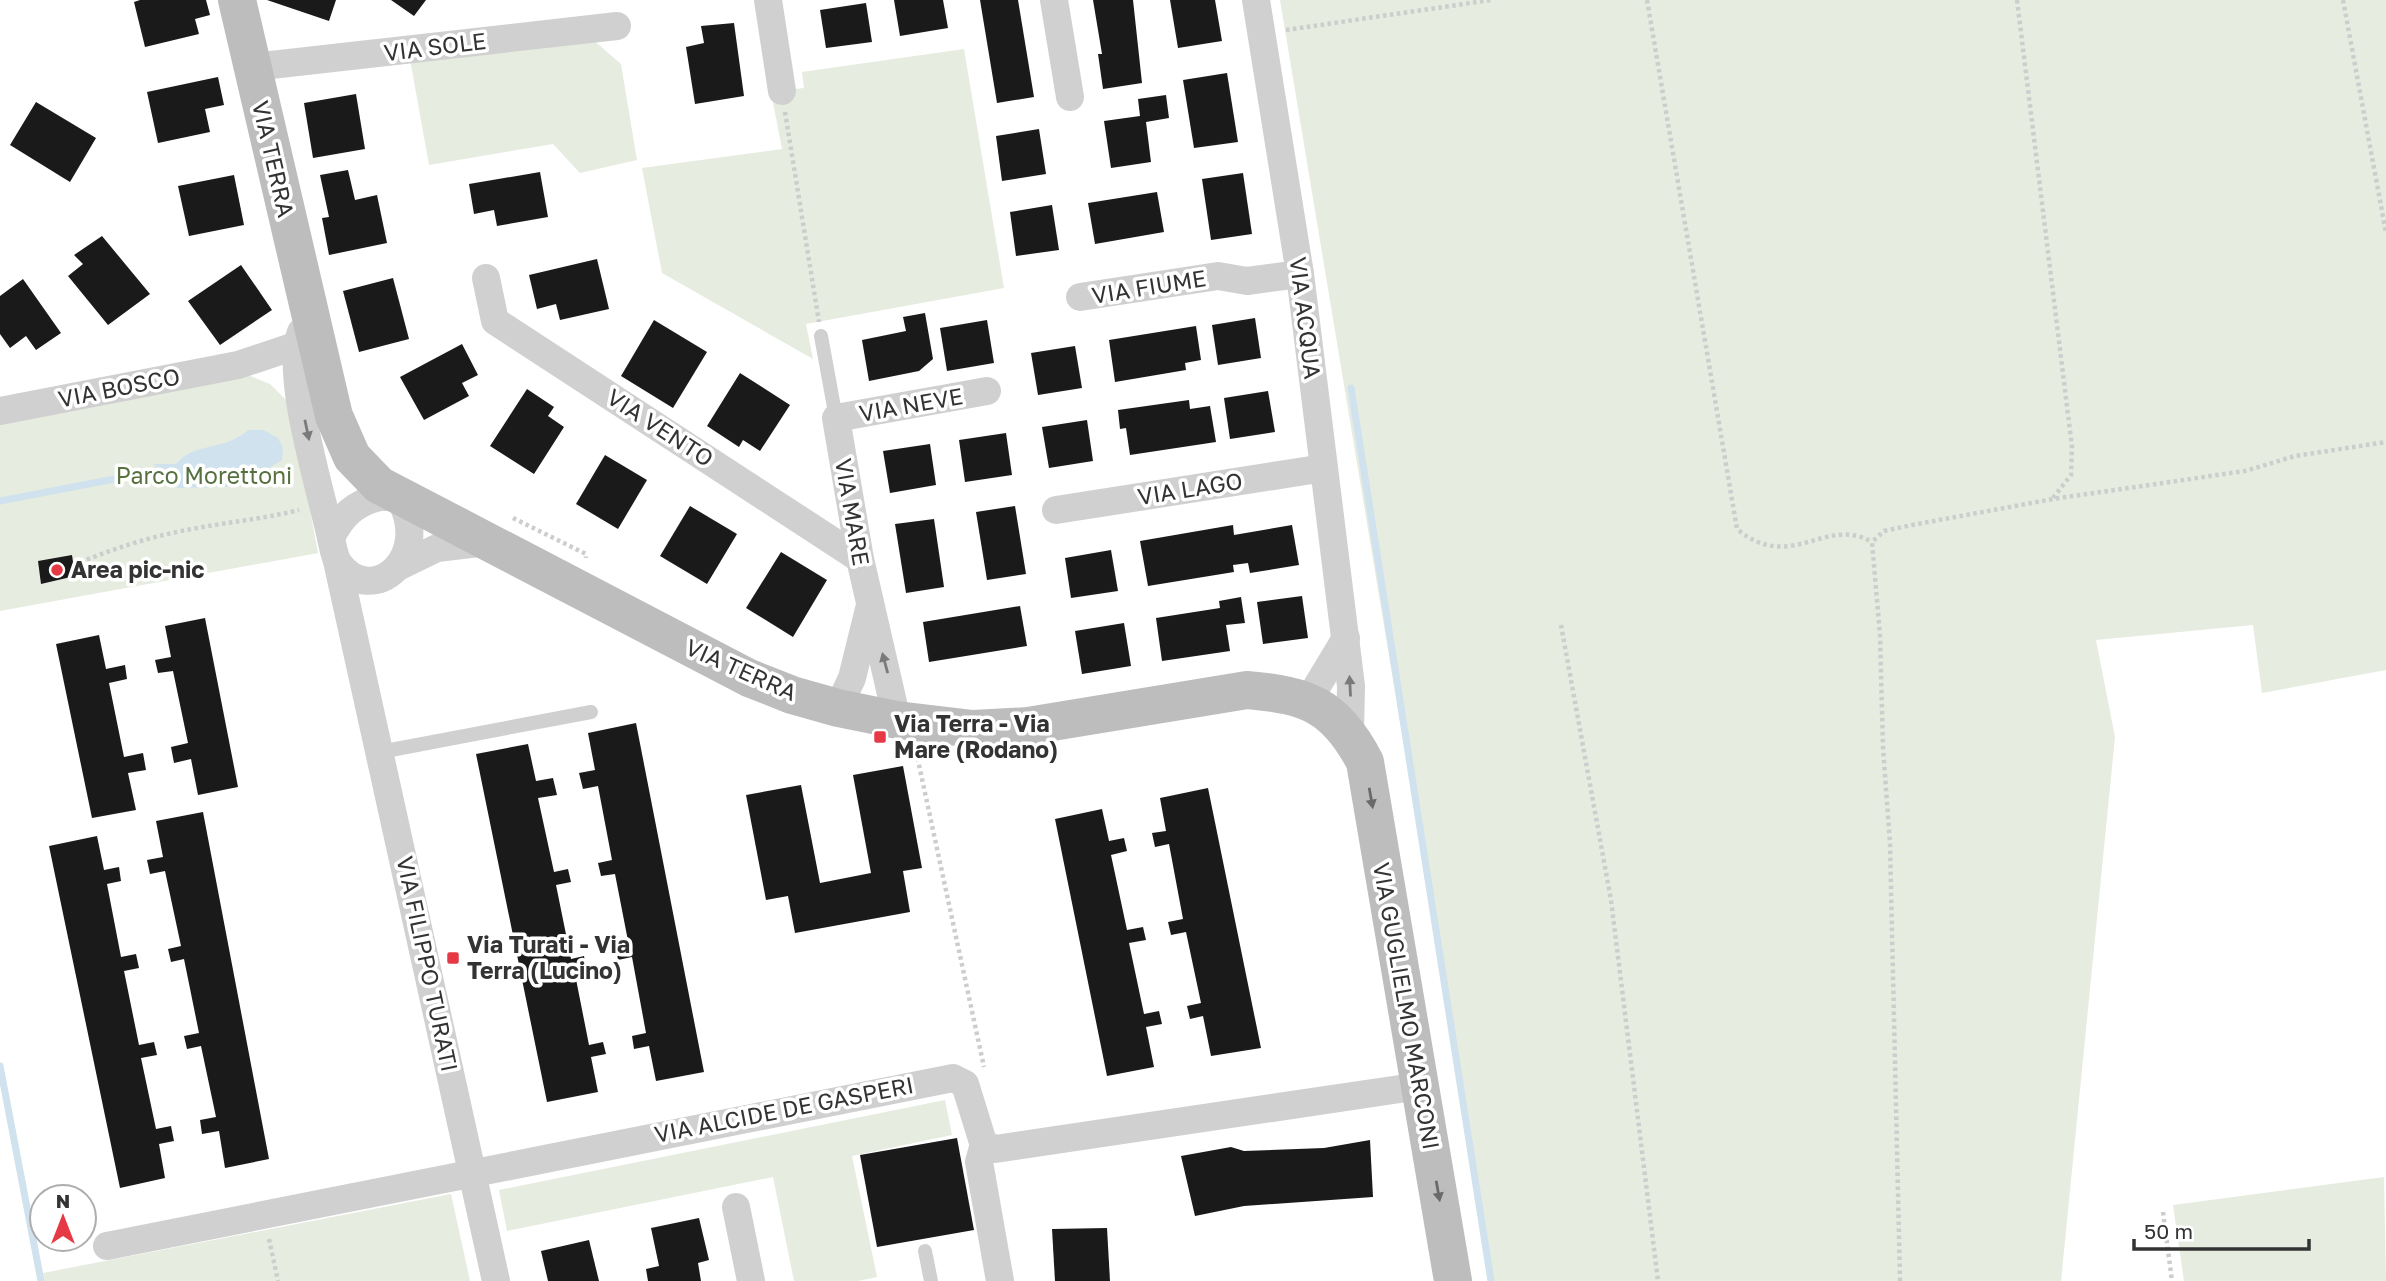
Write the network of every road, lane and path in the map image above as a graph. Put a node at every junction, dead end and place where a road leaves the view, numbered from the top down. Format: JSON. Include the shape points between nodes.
{"nodes":[{"id":1,"x":237,"y":0,"type":"edge"},
{"id":2,"x":768,"y":0,"type":"edge"},
{"id":3,"x":1054,"y":0,"type":"edge"},
{"id":4,"x":1256,"y":0,"type":"edge"},
{"id":5,"x":1491,"y":0,"type":"edge"},
{"id":6,"x":1647,"y":0,"type":"edge"},
{"id":7,"x":2017,"y":0,"type":"edge"},
{"id":8,"x":2343,"y":0,"type":"edge"},
{"id":9,"x":617,"y":26,"type":"dead end"},
{"id":10,"x":1261,"y":33,"type":"junction"},
{"id":11,"x":253,"y":68,"type":"junction"},
{"id":12,"x":782,"y":91,"type":"joint"},
{"id":13,"x":1070,"y":97,"type":"dead end"},
{"id":14,"x":2386,"y":233,"type":"edge"},
{"id":15,"x":1300,"y":274,"type":"junction"},
{"id":16,"x":486,"y":278,"type":"dead end"},
{"id":17,"x":1080,"y":298,"type":"dead end"},
{"id":18,"x":302,"y":332,"type":"junction"},
{"id":19,"x":821,"y":336,"type":"joint"},
{"id":20,"x":238,"y":365,"type":"junction"},
{"id":21,"x":297,"y":384,"type":"junction"},
{"id":22,"x":986,"y":391,"type":"dead end"},
{"id":23,"x":0,"y":411,"type":"edge"},
{"id":24,"x":836,"y":418,"type":"junction"},
{"id":25,"x":2386,"y":442,"type":"edge"},
{"id":26,"x":1324,"y":468,"type":"junction"},
{"id":27,"x":398,"y":497,"type":"junction"},
{"id":28,"x":2053,"y":499,"type":"junction"},
{"id":29,"x":323,"y":504,"type":"junction"},
{"id":30,"x":1056,"y":510,"type":"dead end"},
{"id":31,"x":500,"y":530,"type":"junction"},
{"id":32,"x":1872,"y":541,"type":"junction"},
{"id":33,"x":334,"y":550,"type":"junction"},
{"id":34,"x":860,"y":559,"type":"junction"},
{"id":35,"x":74,"y":565,"type":"dead end"},
{"id":36,"x":587,"y":565,"type":"dead end"},
{"id":37,"x":394,"y":571,"type":"junction"},
{"id":38,"x":870,"y":606,"type":"junction"},
{"id":39,"x":1561,"y":625,"type":"dead end"},
{"id":40,"x":1346,"y":638,"type":"junction"},
{"id":41,"x":357,"y":647,"type":"junction"},
{"id":42,"x":1308,"y":701,"type":"junction"},
{"id":43,"x":838,"y":708,"type":"junction"},
{"id":44,"x":591,"y":712,"type":"dead end"},
{"id":45,"x":907,"y":721,"type":"junction"},
{"id":46,"x":1350,"y":734,"type":"junction"},
{"id":47,"x":380,"y":752,"type":"junction"},
{"id":48,"x":985,"y":1072,"type":"dead end"},
{"id":49,"x":1420,"y":1087,"type":"junction"},
{"id":50,"x":984,"y":1144,"type":"junction"},
{"id":51,"x":472,"y":1171,"type":"junction"},
{"id":52,"x":736,"y":1207,"type":"dead end"},
{"id":53,"x":2163,"y":1212,"type":"dead end"},
{"id":54,"x":264,"y":1214,"type":"junction"},
{"id":55,"x":107,"y":1246,"type":"dead end"},
{"id":56,"x":925,"y":1251,"type":"dead end"},
{"id":57,"x":278,"y":1281,"type":"edge"},
{"id":58,"x":496,"y":1281,"type":"edge"},
{"id":59,"x":751,"y":1281,"type":"edge"},
{"id":60,"x":931,"y":1281,"type":"edge"},
{"id":61,"x":1000,"y":1281,"type":"edge"},
{"id":62,"x":1453,"y":1281,"type":"edge"},
{"id":63,"x":1657,"y":1281,"type":"edge"},
{"id":64,"x":1900,"y":1281,"type":"edge"},
{"id":65,"x":2172,"y":1281,"type":"edge"}],
"edges":[{"from":1,"to":11,"type":"street","name":"VIA TERRA"},
{"from":2,"to":12,"type":"street"},
{"from":3,"to":13,"type":"street"},
{"from":4,"to":10,"type":"street","name":"VIA ACQUA"},
{"from":5,"to":10,"type":"path"},
{"from":6,"to":32,"type":"path","via":[[1737,529],[1765,547],[1790,547],[1844,533]]},
{"from":7,"to":28,"type":"path","via":[[2072,447],[2071,475]]},
{"from":8,"to":14,"type":"path"},
{"from":9,"to":11,"type":"street","name":"VIA SOLE"},
{"from":10,"to":15,"type":"street","name":"VIA ACQUA"},
{"from":11,"to":18,"type":"street","name":"VIA TERRA"},
{"from":12,"to":19,"type":"path"},
{"from":15,"to":17,"type":"street","name":"VIA FIUME","via":[[1247,281],[1218,276]]},
{"from":15,"to":26,"type":"street","name":"VIA ACQUA"},
{"from":16,"to":34,"type":"street","name":"VIA VENTO","via":[[495,321]]},
{"from":18,"to":20,"type":"street","name":"VIA BOSCO"},
{"from":18,"to":21,"type":"street","name":"VIA TERRA"},
{"from":18,"to":27,"type":"street","name":"VIA TERRA","via":[[352,457],[367,476]]},
{"from":19,"to":24,"type":"lane"},
{"from":20,"to":21,"type":"street","name":"VIA BOSCO"},
{"from":20,"to":23,"type":"street","name":"VIA BOSCO"},
{"from":21,"to":29,"type":"street","name":"VIA TERRA","one_way":true},
{"from":22,"to":24,"type":"street","name":"VIA NEVE"},
{"from":24,"to":34,"type":"street","name":"VIA MARE"},
{"from":25,"to":28,"type":"path","via":[[2295,456],[2245,471]]},
{"from":26,"to":30,"type":"street","name":"VIA LAGO"},
{"from":26,"to":40,"type":"street","name":"VIA ACQUA"},
{"from":27,"to":31,"type":"street","name":"VIA TERRA"},
{"from":27,"to":33,"type":"street","via":[[380,497],[355,506],[345,515]]},
{"from":27,"to":37,"type":"street","via":[[410,536]]},
{"from":28,"to":32,"type":"path","via":[[1884,531]]},
{"from":29,"to":33,"type":"street","name":"VIA TERRA"},
{"from":29,"to":35,"type":"path","via":[[261,520],[191,529],[104,552]]},
{"from":31,"to":36,"type":"path","via":[[586,554]]},
{"from":31,"to":37,"type":"street","via":[[438,548]]},
{"from":31,"to":43,"type":"street","name":"VIA TERRA","via":[[749,678]]},
{"from":32,"to":64,"type":"path","via":[[1890,844]]},
{"from":33,"to":37,"type":"street","via":[[355,576],[377,579]]},
{"from":33,"to":41,"type":"street","name":"VIA FILIPPO TURATI"},
{"from":34,"to":38,"type":"street","name":"VIA MARE"},
{"from":37,"to":41,"type":"street","name":"VIA FILIPPO TURATI","via":[[367,606]]},
{"from":38,"to":43,"type":"street","name":"VIA MARE","via":[[852,678]]},
{"from":45,"to":38,"type":"street","name":"VIA MARE","one_way":true},
{"from":39,"to":63,"type":"path","via":[[1611,900]]},
{"from":40,"to":42,"type":"street"},
{"from":46,"to":40,"type":"street","name":"VIA ACQUA","one_way":true},
{"from":41,"to":47,"type":"street","name":"VIA FILIPPO TURATI"},
{"from":42,"to":45,"type":"street","name":"VIA TERRA","via":[[1247,690],[1028,726],[973,729]]},
{"from":42,"to":46,"type":"street","name":"VIA TERRA"},
{"from":43,"to":45,"type":"street","name":"VIA TERRA"},
{"from":44,"to":47,"type":"lane"},
{"from":45,"to":48,"type":"path"},
{"from":46,"to":49,"type":"street","name":"VIA GUGLIELMO MARCONI","one_way":true,"via":[[1365,762]]},
{"from":47,"to":51,"type":"street","name":"VIA FILIPPO TURATI"},
{"from":49,"to":50,"type":"street","via":[[1000,1149]]},
{"from":49,"to":62,"type":"street","name":"VIA GUGLIELMO MARCONI","one_way":true},
{"from":50,"to":51,"type":"street","name":"VIA ALCIDE DE GASPERI","via":[[965,1084],[953,1078]]},
{"from":50,"to":61,"type":"street","via":[[979,1162]]},
{"from":51,"to":54,"type":"street","name":"VIA ALCIDE DE GASPERI"},
{"from":51,"to":58,"type":"street","name":"VIA FILIPPO TURATI"},
{"from":52,"to":59,"type":"street"},
{"from":53,"to":65,"type":"path"},
{"from":54,"to":55,"type":"street","name":"VIA ALCIDE DE GASPERI"},
{"from":54,"to":57,"type":"path"},
{"from":56,"to":60,"type":"lane"}]}
